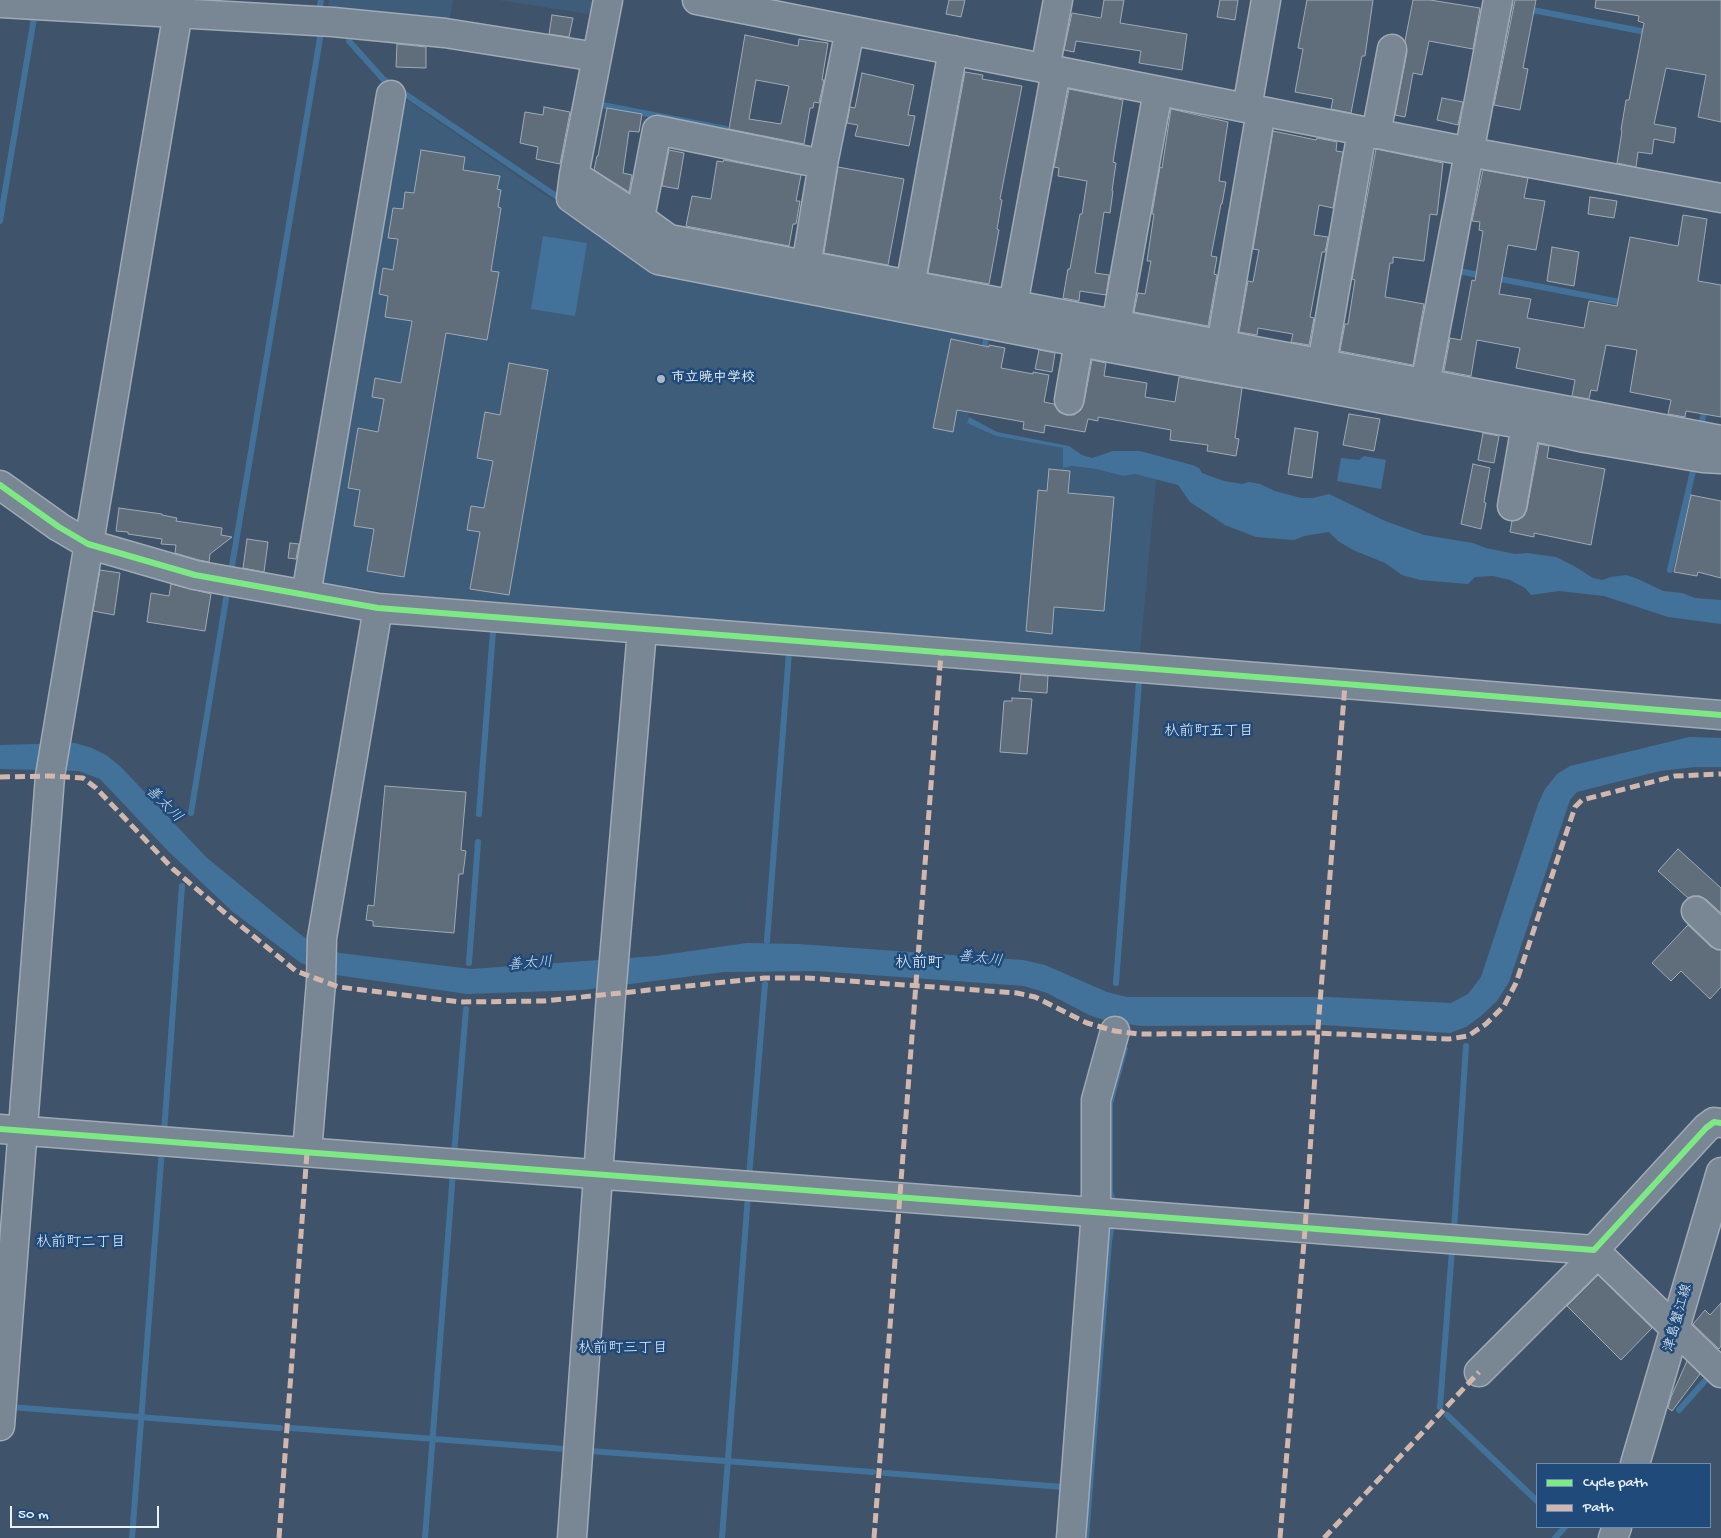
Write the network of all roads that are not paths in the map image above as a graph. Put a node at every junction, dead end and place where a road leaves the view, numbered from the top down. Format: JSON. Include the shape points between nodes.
{"nodes":[{"id":1,"x":608,"y":0,"type":"edge"},
{"id":2,"x":697,"y":0,"type":"edge"},
{"id":3,"x":1058,"y":0,"type":"edge"},
{"id":4,"x":1266,"y":0,"type":"edge"},
{"id":5,"x":1498,"y":0,"type":"edge"},
{"id":6,"x":0,"y":3,"type":"edge"},
{"id":7,"x":179,"y":6,"type":"edge"},
{"id":8,"x":771,"y":7,"type":"edge"},
{"id":9,"x":850,"y":30,"type":"junction"},
{"id":10,"x":1392,"y":49,"type":"dead end"},
{"id":11,"x":953,"y":50,"type":"junction"},
{"id":12,"x":597,"y":57,"type":"junction"},
{"id":13,"x":1051,"y":70,"type":"junction"},
{"id":14,"x":1158,"y":91,"type":"junction"},
{"id":15,"x":391,"y":95,"type":"dead end"},
{"id":16,"x":1254,"y":110,"type":"junction"},
{"id":17,"x":1369,"y":132,"type":"junction"},
{"id":18,"x":1470,"y":152,"type":"junction"},
{"id":19,"x":823,"y":164,"type":"junction"},
{"id":20,"x":574,"y":175,"type":"junction"},
{"id":21,"x":1721,"y":198,"type":"edge"},
{"id":22,"x":640,"y":218,"type":"junction"},
{"id":23,"x":806,"y":266,"type":"junction"},
{"id":24,"x":910,"y":286,"type":"junction"},
{"id":25,"x":1013,"y":305,"type":"junction"},
{"id":26,"x":1116,"y":325,"type":"junction"},
{"id":27,"x":1079,"y":342,"type":"junction"},
{"id":28,"x":1220,"y":345,"type":"junction"},
{"id":29,"x":1322,"y":364,"type":"junction"},
{"id":30,"x":1423,"y":395,"type":"junction"},
{"id":31,"x":1069,"y":400,"type":"dead end"},
{"id":32,"x":1526,"y":425,"type":"junction"},
{"id":33,"x":1721,"y":440,"type":"edge"},
{"id":34,"x":1721,"y":459,"type":"edge"},
{"id":35,"x":0,"y":485,"type":"edge"},
{"id":36,"x":1512,"y":506,"type":"dead end"},
{"id":37,"x":88,"y":544,"type":"junction"},
{"id":38,"x":306,"y":595,"type":"junction"},
{"id":39,"x":378,"y":608,"type":"junction"},
{"id":40,"x":642,"y":630,"type":"junction"},
{"id":41,"x":1721,"y":715,"type":"edge"},
{"id":42,"x":1696,"y":911,"type":"dead end"},
{"id":43,"x":1721,"y":935,"type":"edge"},
{"id":44,"x":1115,"y":1031,"type":"dead end"},
{"id":45,"x":1721,"y":1122,"type":"edge"},
{"id":46,"x":11,"y":1130,"type":"edge"},
{"id":47,"x":308,"y":1152,"type":"junction"},
{"id":48,"x":1721,"y":1172,"type":"edge"},
{"id":49,"x":599,"y":1174,"type":"junction"},
{"id":50,"x":1107,"y":1212,"type":"junction"},
{"id":51,"x":1594,"y":1250,"type":"junction"},
{"id":52,"x":1675,"y":1331,"type":"junction"},
{"id":53,"x":1479,"y":1372,"type":"dead end"},
{"id":54,"x":1721,"y":1373,"type":"edge"},
{"id":55,"x":0,"y":1426,"type":"edge"},
{"id":56,"x":1635,"y":1463,"type":"edge"},
{"id":57,"x":572,"y":1538,"type":"edge"},
{"id":58,"x":1071,"y":1538,"type":"edge"}],
"edges":[{"from":1,"to":12,"type":"street"},
{"from":2,"to":8,"type":"street"},
{"from":3,"to":13,"type":"street"},
{"from":4,"to":16,"type":"street"},
{"from":5,"to":18,"type":"street"},
{"from":6,"to":7,"type":"street"},
{"from":7,"to":12,"type":"street","via":[[445,33]]},
{"from":7,"to":37,"type":"street"},
{"from":8,"to":9,"type":"street"},
{"from":9,"to":11,"type":"street"},
{"from":9,"to":19,"type":"street"},
{"from":10,"to":17,"type":"street"},
{"from":11,"to":13,"type":"street"},
{"from":11,"to":24,"type":"street"},
{"from":12,"to":20,"type":"street"},
{"from":13,"to":14,"type":"street"},
{"from":13,"to":25,"type":"street"},
{"from":14,"to":16,"type":"street"},
{"from":14,"to":26,"type":"street"},
{"from":15,"to":38,"type":"street"},
{"from":16,"to":17,"type":"street"},
{"from":16,"to":28,"type":"street"},
{"from":17,"to":18,"type":"street"},
{"from":17,"to":29,"type":"street"},
{"from":18,"to":21,"type":"street"},
{"from":18,"to":30,"type":"street"},
{"from":19,"to":22,"type":"street","via":[[656,130]]},
{"from":19,"to":23,"type":"street"},
{"from":20,"to":22,"type":"street"},
{"from":20,"to":27,"type":"street","via":[[571,198],[658,260]]},
{"from":22,"to":23,"type":"street","via":[[669,239]]},
{"from":23,"to":24,"type":"street"},
{"from":24,"to":25,"type":"street"},
{"from":25,"to":26,"type":"street"},
{"from":26,"to":28,"type":"street"},
{"from":27,"to":30,"type":"street"},
{"from":27,"to":31,"type":"street"},
{"from":28,"to":29,"type":"street"},
{"from":29,"to":30,"type":"street"},
{"from":30,"to":32,"type":"street"},
{"from":30,"to":33,"type":"street"},
{"from":32,"to":34,"type":"street","via":[[1594,440]]},
{"from":32,"to":36,"type":"street"},
{"from":35,"to":37,"type":"street"},
{"from":37,"to":38,"type":"street","via":[[195,575]]},
{"from":37,"to":46,"type":"street","via":[[50,776]]},
{"from":38,"to":39,"type":"street"},
{"from":39,"to":40,"type":"street"},
{"from":39,"to":47,"type":"street","via":[[322,938]]},
{"from":40,"to":41,"type":"street"},
{"from":40,"to":49,"type":"street"},
{"from":42,"to":43,"type":"street"},
{"from":44,"to":50,"type":"street","via":[[1096,1100]]},
{"from":45,"to":51,"type":"street","via":[[1714,1122],[1706,1128]]},
{"from":46,"to":47,"type":"street"},
{"from":46,"to":55,"type":"street"},
{"from":47,"to":49,"type":"street"},
{"from":48,"to":52,"type":"street","name":"津島蟹江線"},
{"from":49,"to":50,"type":"street"},
{"from":49,"to":57,"type":"street"},
{"from":50,"to":51,"type":"street"},
{"from":50,"to":58,"type":"street"},
{"from":51,"to":52,"type":"street"},
{"from":51,"to":53,"type":"street","via":[[1593,1258]]},
{"from":52,"to":54,"type":"street"},
{"from":52,"to":56,"type":"street","name":"津島蟹江線"}]}
